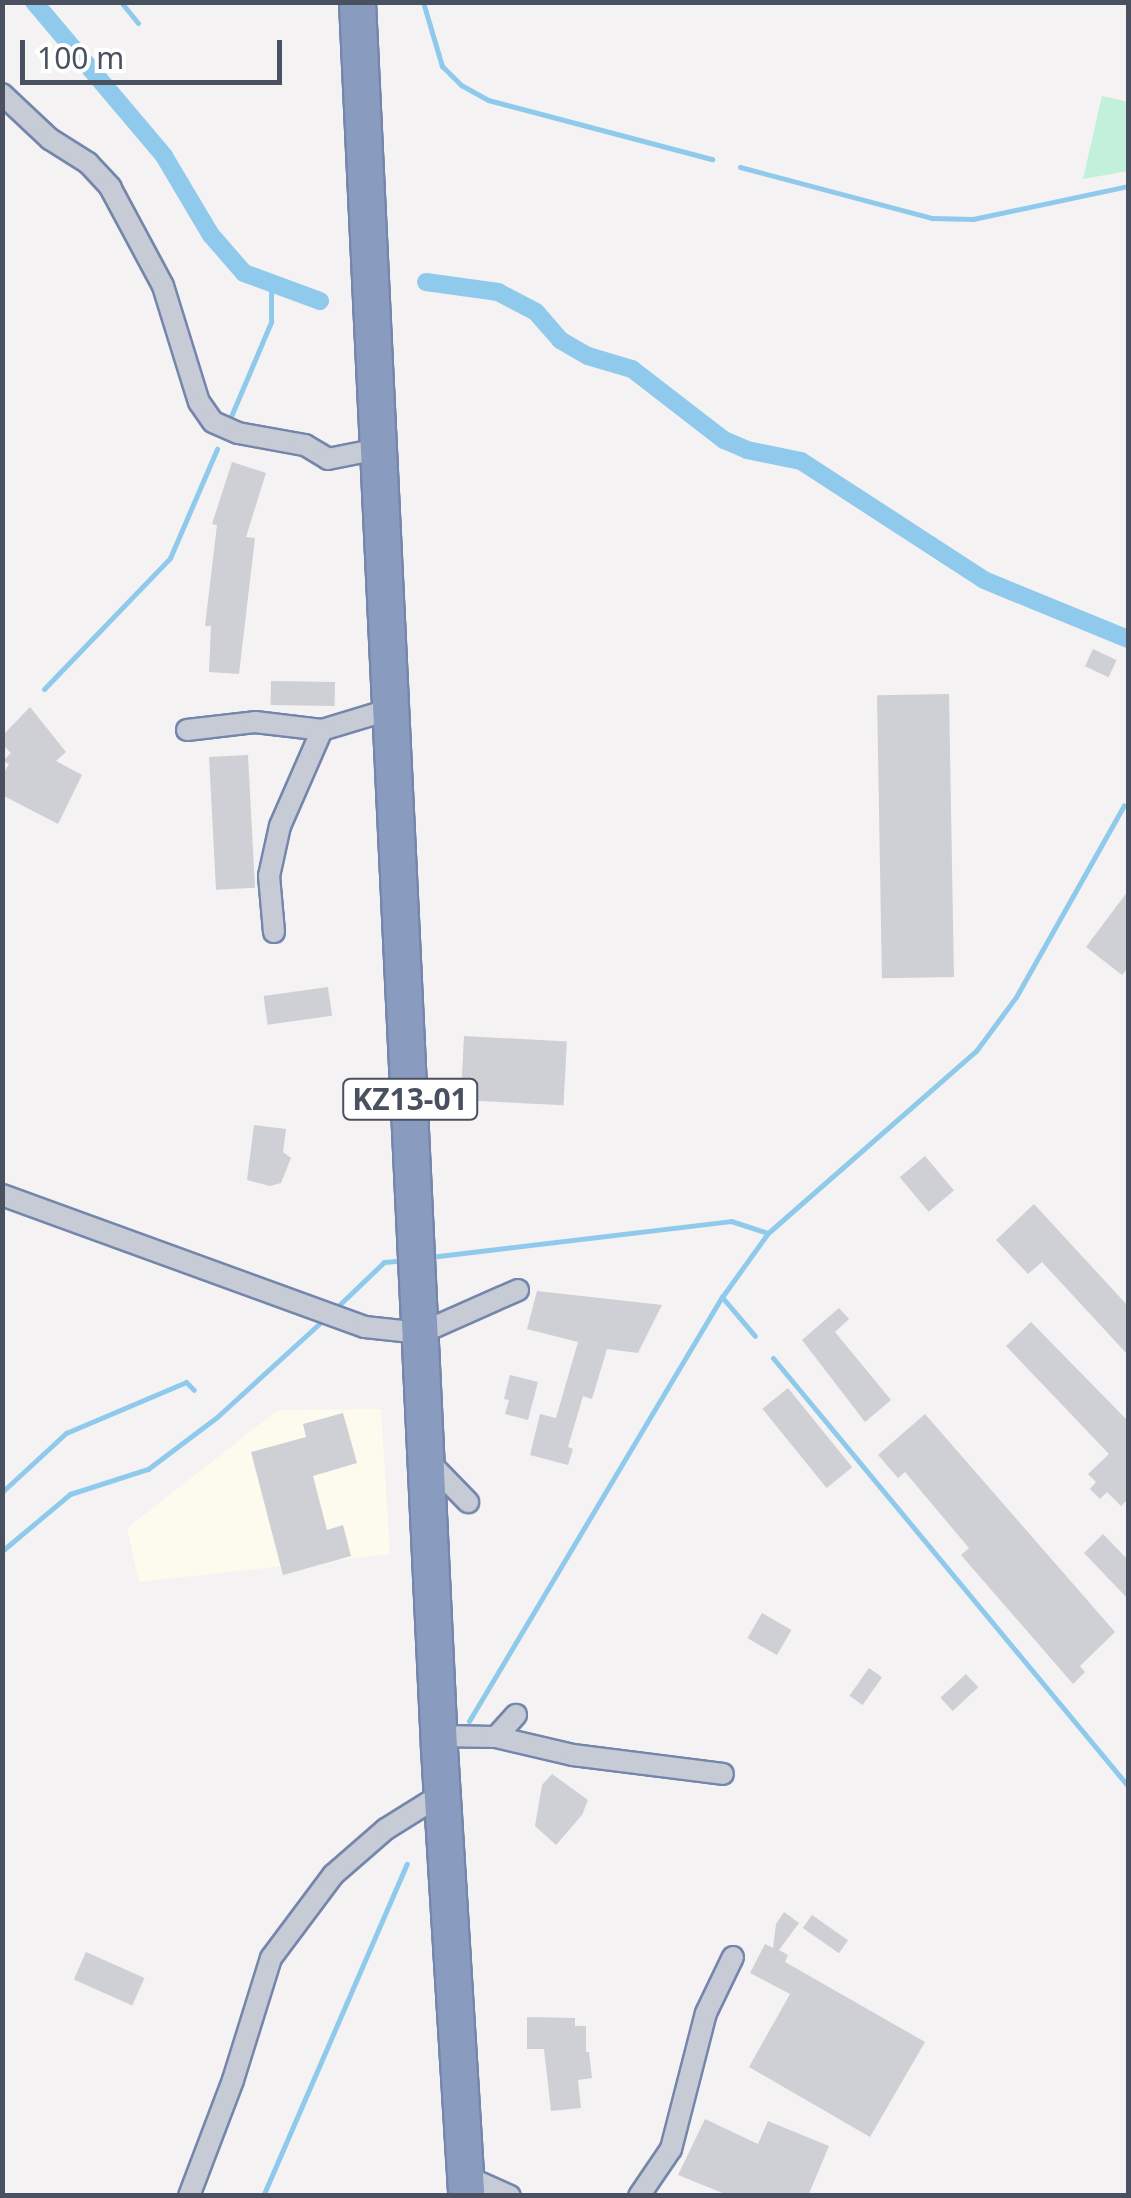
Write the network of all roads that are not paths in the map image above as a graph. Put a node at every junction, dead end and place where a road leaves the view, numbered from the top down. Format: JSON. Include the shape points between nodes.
{"nodes":[{"id":1,"x":357,"y":2,"type":"edge"},
{"id":2,"x":4,"y":98,"type":"edge"},
{"id":3,"x":378,"y":449,"type":"junction"},
{"id":4,"x":391,"y":709,"type":"junction"},
{"id":5,"x":187,"y":730,"type":"dead end"},
{"id":6,"x":322,"y":730,"type":"junction"},
{"id":7,"x":274,"y":932,"type":"dead end"},
{"id":8,"x":2,"y":1195,"type":"edge"},
{"id":9,"x":518,"y":1290,"type":"dead end"},
{"id":10,"x":421,"y":1333,"type":"junction"},
{"id":11,"x":427,"y":1460,"type":"junction"},
{"id":12,"x":468,"y":1502,"type":"dead end"},
{"id":13,"x":516,"y":1715,"type":"dead end"},
{"id":14,"x":439,"y":1736,"type":"junction"},
{"id":15,"x":496,"y":1737,"type":"junction"},
{"id":16,"x":723,"y":1774,"type":"dead end"},
{"id":17,"x":442,"y":1794,"type":"junction"},
{"id":18,"x":733,"y":1957,"type":"dead end"},
{"id":19,"x":466,"y":2186,"type":"edge"},
{"id":20,"x":189,"y":2196,"type":"edge"},
{"id":21,"x":510,"y":2196,"type":"edge"},
{"id":22,"x":639,"y":2196,"type":"edge"}],
"edges":[{"from":1,"to":3,"type":"highway","number":"KZ13-01"},
{"from":2,"to":3,"type":"street","via":[[88,163],[118,200],[163,286],[199,402],[213,422],[238,434],[306,444],[328,460]]},
{"from":3,"to":4,"type":"highway","number":"KZ13-01"},
{"from":4,"to":6,"type":"street"},
{"from":4,"to":10,"type":"highway","number":"KZ13-01"},
{"from":5,"to":6,"type":"street","via":[[254,722]]},
{"from":6,"to":7,"type":"street","via":[[280,826],[269,876]]},
{"from":8,"to":10,"type":"street","via":[[346,1322]]},
{"from":9,"to":10,"type":"street"},
{"from":10,"to":11,"type":"highway","number":"KZ13-01"},
{"from":11,"to":12,"type":"street"},
{"from":11,"to":14,"type":"highway","number":"KZ13-01"},
{"from":13,"to":15,"type":"street"},
{"from":14,"to":15,"type":"street"},
{"from":14,"to":17,"type":"highway","number":"KZ13-01"},
{"from":15,"to":16,"type":"street","via":[[573,1755]]},
{"from":17,"to":19,"type":"highway","number":"KZ13-01"},
{"from":17,"to":20,"type":"street","via":[[333,1874],[271,1958]]},
{"from":18,"to":22,"type":"street","via":[[706,2013],[671,2149]]},
{"from":19,"to":21,"type":"street"}]}
